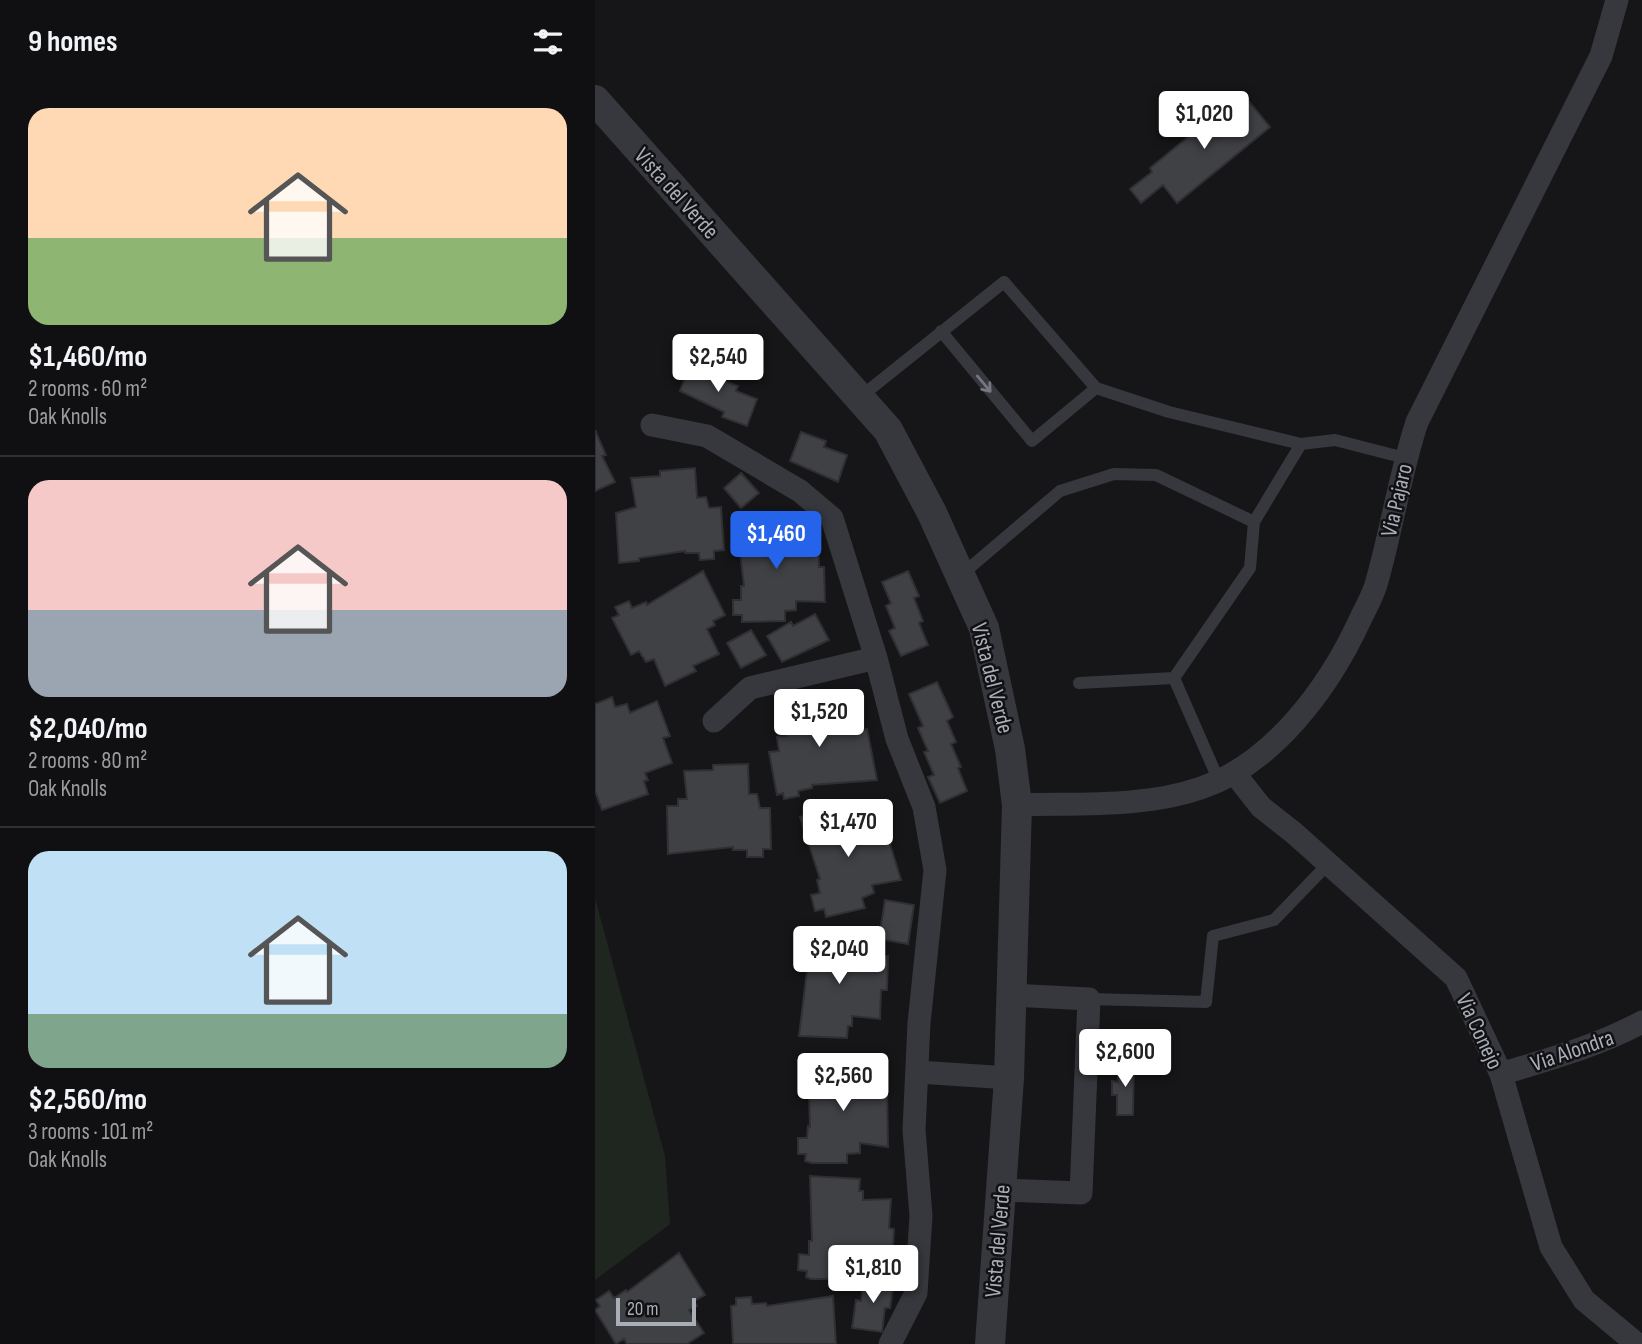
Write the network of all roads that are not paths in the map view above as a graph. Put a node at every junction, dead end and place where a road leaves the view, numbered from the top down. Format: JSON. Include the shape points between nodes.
{"nodes":[{"id":1,"x":1617,"y":0,"type":"edge"},
{"id":2,"x":595,"y":100,"type":"edge"},
{"id":3,"x":941,"y":331,"type":"junction"},
{"id":4,"x":1097,"y":388,"type":"junction"},
{"id":5,"x":859,"y":398,"type":"junction"},
{"id":6,"x":652,"y":425,"type":"dead end"},
{"id":7,"x":1301,"y":444,"type":"junction"},
{"id":8,"x":1405,"y":458,"type":"junction"},
{"id":9,"x":1254,"y":522,"type":"junction"},
{"id":10,"x":960,"y":576,"type":"junction"},
{"id":11,"x":876,"y":659,"type":"junction"},
{"id":12,"x":1174,"y":678,"type":"junction"},
{"id":13,"x":1079,"y":683,"type":"dead end"},
{"id":14,"x":714,"y":720,"type":"dead end"},
{"id":15,"x":1227,"y":778,"type":"junction"},
{"id":16,"x":1017,"y":805,"type":"junction"},
{"id":17,"x":1328,"y":864,"type":"junction"},
{"id":18,"x":1012,"y":995,"type":"junction"},
{"id":19,"x":1089,"y":999,"type":"junction"},
{"id":20,"x":1642,"y":1022,"type":"edge"},
{"id":21,"x":918,"y":1072,"type":"junction"},
{"id":22,"x":1501,"y":1074,"type":"junction"},
{"id":23,"x":1009,"y":1078,"type":"junction"},
{"id":24,"x":1001,"y":1190,"type":"junction"},
{"id":25,"x":890,"y":1344,"type":"edge"},
{"id":26,"x":990,"y":1344,"type":"edge"},
{"id":27,"x":1637,"y":1344,"type":"edge"}],
"edges":[{"from":1,"to":8,"type":"street","name":"Via Pajaro","via":[[1601,56],[1417,422]]},
{"from":2,"to":5,"type":"street","name":"Vista del Verde"},
{"from":3,"to":4,"type":"lane","via":[[1004,282]]},
{"from":3,"to":4,"type":"lane","one_way":true,"via":[[1032,441]]},
{"from":3,"to":5,"type":"lane"},
{"from":4,"to":7,"type":"lane","via":[[1169,412]]},
{"from":5,"to":10,"type":"street","name":"Vista del Verde","via":[[888,430]]},
{"from":6,"to":11,"type":"street","via":[[707,436],[800,491],[832,518]]},
{"from":7,"to":8,"type":"lane","via":[[1335,440]]},
{"from":7,"to":9,"type":"lane"},
{"from":8,"to":15,"type":"street","name":"Via Pajaro","via":[[1377,584],[1344,654],[1307,709]]},
{"from":9,"to":10,"type":"lane","via":[[1156,475],[1114,474],[1060,491]]},
{"from":9,"to":12,"type":"lane","via":[[1250,568]]},
{"from":10,"to":16,"type":"street","name":"Vista del Verde","via":[[984,628]]},
{"from":11,"to":14,"type":"street","via":[[750,688]]},
{"from":11,"to":21,"type":"street","via":[[897,739],[924,807],[935,870]]},
{"from":12,"to":13,"type":"lane"},
{"from":12,"to":15,"type":"lane"},
{"from":15,"to":16,"type":"street","name":"Via Pajaro","via":[[1144,801]]},
{"from":15,"to":17,"type":"street","name":"Via Conejo"},
{"from":16,"to":18,"type":"street","name":"Vista del Verde"},
{"from":17,"to":19,"type":"lane","via":[[1274,920],[1213,936],[1206,1002]]},
{"from":17,"to":22,"type":"street","name":"Via Conejo","via":[[1455,978]]},
{"from":18,"to":19,"type":"street"},
{"from":18,"to":23,"type":"street","name":"Vista del Verde"},
{"from":19,"to":24,"type":"street","via":[[1080,1193]]},
{"from":20,"to":22,"type":"street","name":"Via Alondra","via":[[1567,1054]]},
{"from":21,"to":23,"type":"street"},
{"from":21,"to":25,"type":"street","via":[[914,1130],[921,1216],[916,1293]]},
{"from":22,"to":27,"type":"street","name":"Via Conejo","via":[[1551,1247],[1584,1300]]},
{"from":23,"to":24,"type":"street","name":"Vista del Verde"},
{"from":24,"to":26,"type":"street","name":"Vista del Verde"}]}
